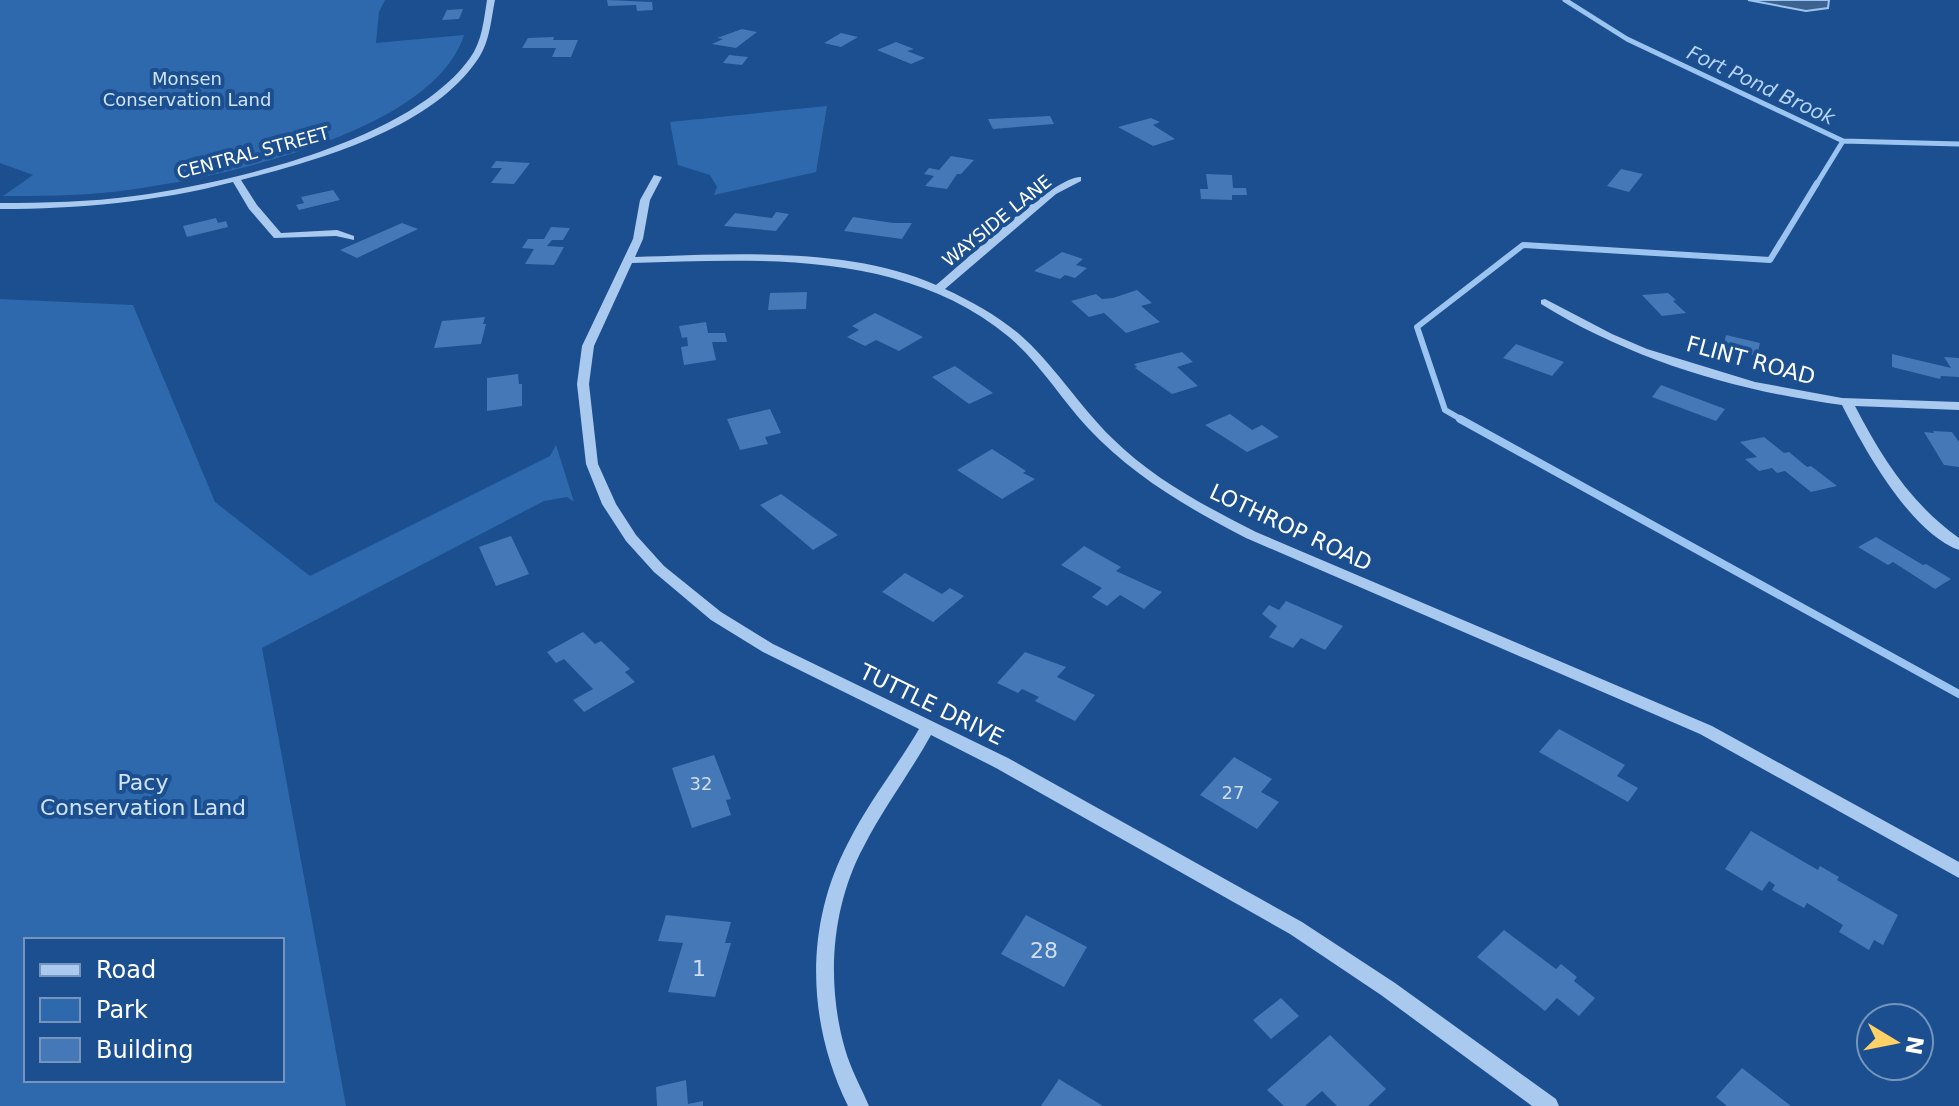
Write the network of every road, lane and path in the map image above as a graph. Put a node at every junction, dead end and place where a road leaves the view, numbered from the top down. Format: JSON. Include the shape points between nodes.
{"nodes":[{"id":1,"x":491,"y":0,"type":"edge"},
{"id":2,"x":657,"y":177,"type":"dead end"},
{"id":3,"x":235,"y":178,"type":"junction"},
{"id":4,"x":1078,"y":179,"type":"dead end"},
{"id":5,"x":0,"y":206,"type":"edge"},
{"id":6,"x":350,"y":238,"type":"dead end"},
{"id":7,"x":627,"y":260,"type":"junction"},
{"id":8,"x":938,"y":289,"type":"junction"},
{"id":9,"x":1545,"y":302,"type":"dead end"},
{"id":10,"x":1846,"y":401,"type":"junction"},
{"id":11,"x":1959,"y":406,"type":"edge"},
{"id":12,"x":1959,"y":545,"type":"edge"},
{"id":13,"x":928,"y":727,"type":"junction"},
{"id":14,"x":1959,"y":871,"type":"edge"},
{"id":15,"x":859,"y":1106,"type":"edge"},
{"id":16,"x":1549,"y":1106,"type":"edge"}],
"edges":[{"from":1,"to":3,"type":"street","name":"CENTRAL STREET","via":[[474,60],[429,102],[355,140]]},
{"from":2,"to":7,"type":"street","name":"TUTTLE DRIVE"},
{"from":3,"to":5,"type":"street","name":"CENTRAL STREET","via":[[137,199]]},
{"from":3,"to":6,"type":"street","via":[[278,236],[337,233]]},
{"from":4,"to":8,"type":"street","name":"WAYSIDE LANE","via":[[1053,192]]},
{"from":7,"to":8,"type":"street","name":"LOTHROP ROAD","via":[[736,256],[838,262]]},
{"from":7,"to":13,"type":"street","name":"TUTTLE DRIVE","via":[[588,346],[583,384],[592,464],[609,504],[659,569],[716,616],[768,648]]},
{"from":8,"to":14,"type":"street","name":"LOTHROP ROAD","via":[[1013,335],[1135,468],[1191,504],[1263,541],[1706,730]]},
{"from":9,"to":10,"type":"street","name":"FLINT ROAD","via":[[1578,324],[1691,366],[1759,386]]},
{"from":10,"to":11,"type":"street","name":"FLINT ROAD"},
{"from":10,"to":12,"type":"street","via":[[1902,497]]},
{"from":13,"to":15,"type":"street","via":[[846,863],[832,908],[826,962],[830,1031],[845,1083]]},
{"from":13,"to":16,"type":"street","name":"TUTTLE DRIVE","via":[[1296,928]]}]}
